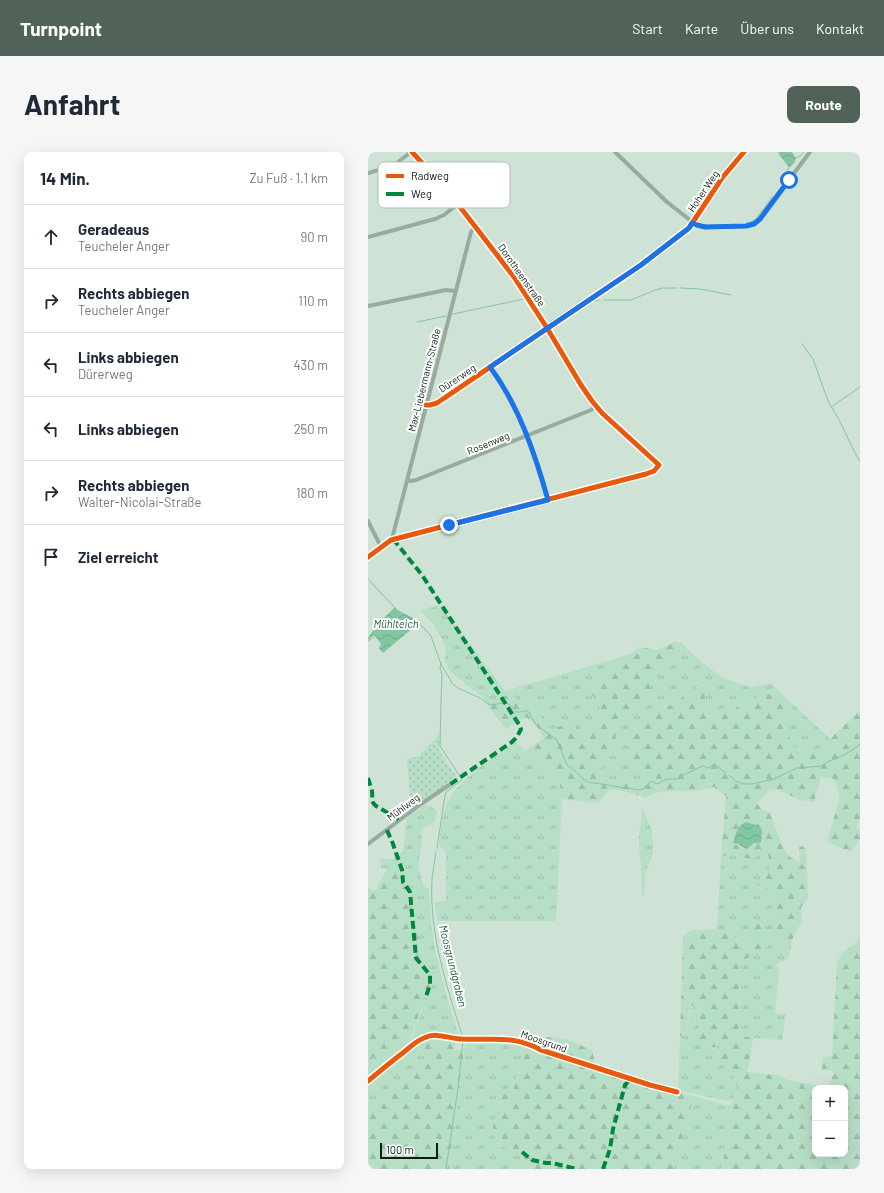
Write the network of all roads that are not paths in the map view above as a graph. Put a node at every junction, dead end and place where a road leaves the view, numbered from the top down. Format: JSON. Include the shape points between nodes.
{"nodes":[{"id":1,"x":412,"y":152,"type":"edge"},
{"id":2,"x":615,"y":152,"type":"edge"},
{"id":3,"x":744,"y":152,"type":"edge"},
{"id":4,"x":810,"y":152,"type":"edge"},
{"id":5,"x":398,"y":162,"type":"edge"},
{"id":6,"x":421,"y":162,"type":"edge"},
{"id":7,"x":378,"y":171,"type":"edge"},
{"id":8,"x":368,"y":174,"type":"edge"},
{"id":9,"x":453,"y":208,"type":"edge"},
{"id":10,"x":461,"y":208,"type":"edge"},
{"id":11,"x":692,"y":223,"type":"junction"},
{"id":12,"x":475,"y":226,"type":"junction"},
{"id":13,"x":368,"y":237,"type":"edge"},
{"id":14,"x":455,"y":291,"type":"junction"},
{"id":15,"x":368,"y":306,"type":"edge"},
{"id":16,"x":547,"y":328,"type":"junction"},
{"id":17,"x":490,"y":367,"type":"junction"},
{"id":18,"x":426,"y":405,"type":"junction"},
{"id":19,"x":596,"y":406,"type":"junction"},
{"id":20,"x":527,"y":436,"type":"junction"},
{"id":21,"x":407,"y":480,"type":"junction"},
{"id":22,"x":548,"y":500,"type":"junction"},
{"id":23,"x":368,"y":522,"type":"edge"},
{"id":24,"x":393,"y":539,"type":"junction"},
{"id":25,"x":381,"y":547,"type":"junction"},
{"id":26,"x":368,"y":557,"type":"edge"},
{"id":27,"x":449,"y":785,"type":"dead end"},
{"id":28,"x":368,"y":844,"type":"edge"},
{"id":29,"x":368,"y":1081,"type":"edge"},
{"id":30,"x":677,"y":1092,"type":"dead end"}],
"edges":[{"from":1,"to":5,"type":"street"},
{"from":1,"to":6,"type":"street","name":"Dorotheenstraße"},
{"from":2,"to":11,"type":"street"},
{"from":3,"to":11,"type":"street","name":"Hoher Weg","via":[[722,178]]},
{"from":4,"to":11,"type":"street","via":[[756,222],[746,226],[710,227]]},
{"from":7,"to":8,"type":"street"},
{"from":9,"to":13,"type":"street","via":[[435,219]]},
{"from":10,"to":12,"type":"street","name":"Dorotheenstraße"},
{"from":11,"to":16,"type":"street","name":"Dürerweg","via":[[641,265]]},
{"from":12,"to":14,"type":"street","name":"Max-Liebermann-Straße","via":[[471,232]]},
{"from":12,"to":16,"type":"street","name":"Dorotheenstraße","via":[[521,286]]},
{"from":14,"to":15,"type":"street","via":[[446,290]]},
{"from":14,"to":18,"type":"street","name":"Max-Liebermann-Straße"},
{"from":16,"to":17,"type":"street","name":"Dürerweg"},
{"from":16,"to":19,"type":"street","name":"Dorotheenstraße"},
{"from":17,"to":18,"type":"street","name":"Dürerweg","via":[[437,403]]},
{"from":17,"to":20,"type":"street"},
{"from":18,"to":21,"type":"street","name":"Max-Liebermann-Straße"},
{"from":19,"to":20,"type":"street","name":"Rosenweg"},
{"from":19,"to":22,"type":"street","name":"Dorotheenstraße","via":[[659,465],[654,471],[646,474]]},
{"from":20,"to":21,"type":"street","name":"Rosenweg","via":[[416,480]]},
{"from":20,"to":22,"type":"street"},
{"from":21,"to":24,"type":"street","name":"Max-Liebermann-Straße"},
{"from":22,"to":24,"type":"street"},
{"from":23,"to":25,"type":"street"},
{"from":24,"to":25,"type":"street"},
{"from":25,"to":26,"type":"street"},
{"from":27,"to":28,"type":"street","name":"Mühlweg"},
{"from":29,"to":30,"type":"street","name":"Moosgrund","via":[[423,1038],[437,1035],[526,1043],[541,1050]]}]}
